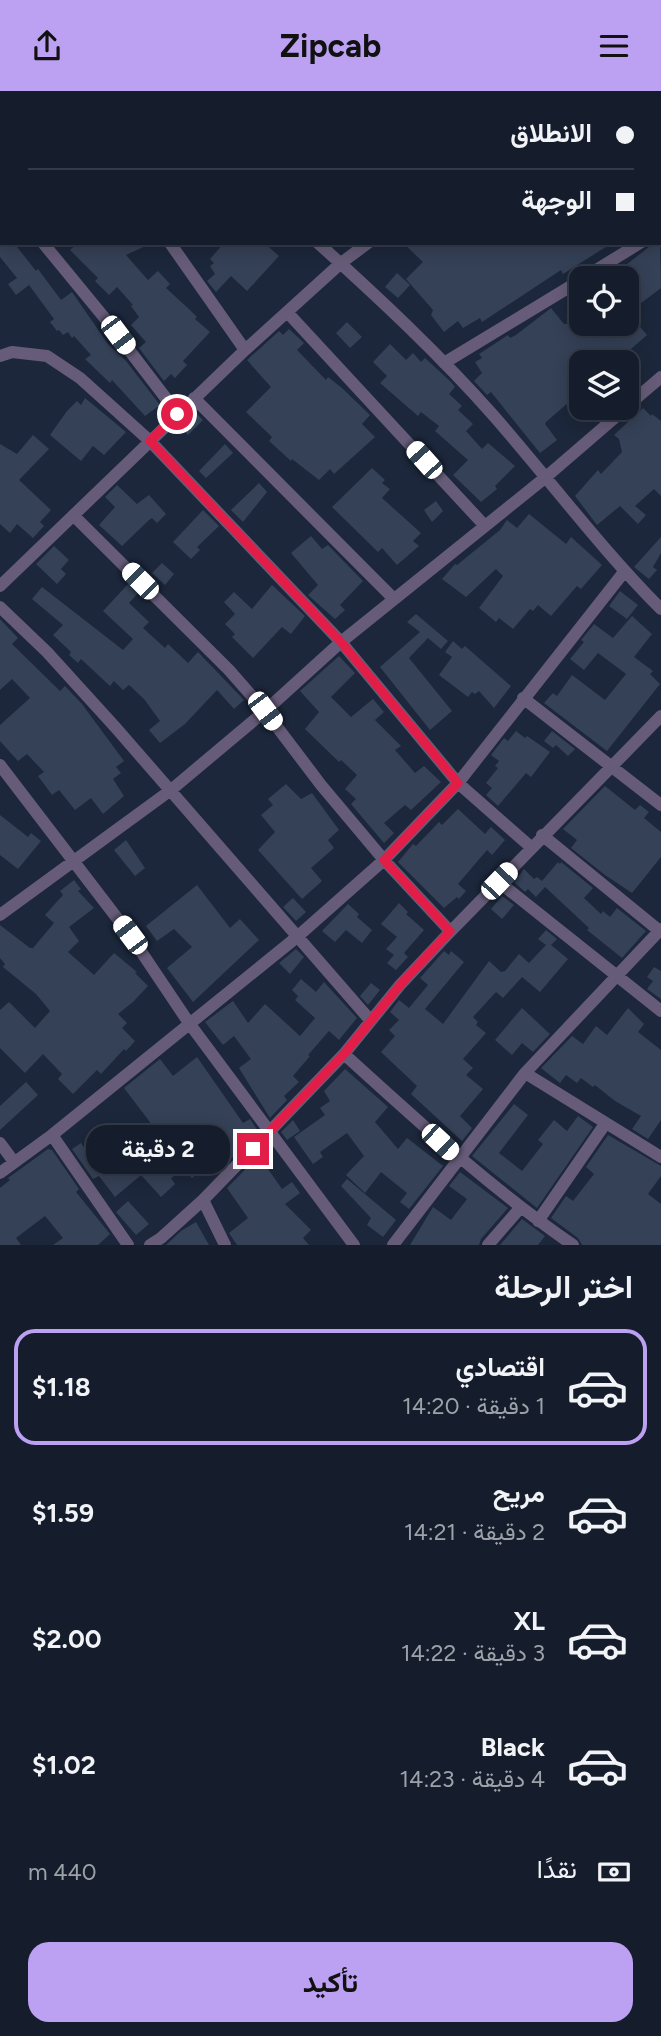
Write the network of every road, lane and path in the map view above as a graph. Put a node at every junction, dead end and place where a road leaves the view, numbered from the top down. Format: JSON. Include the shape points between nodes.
{"nodes":[{"id":1,"x":45,"y":245,"type":"edge"},
{"id":2,"x":171,"y":245,"type":"edge"},
{"id":3,"x":320,"y":245,"type":"edge"},
{"id":4,"x":365,"y":245,"type":"edge"},
{"id":5,"x":637,"y":245,"type":"edge"},
{"id":6,"x":341,"y":263,"type":"junction"},
{"id":7,"x":603,"y":266,"type":"edge"},
{"id":8,"x":569,"y":287,"type":"edge"},
{"id":9,"x":287,"y":312,"type":"junction"},
{"id":10,"x":245,"y":350,"type":"junction"},
{"id":11,"x":0,"y":356,"type":"edge"},
{"id":12,"x":444,"y":363,"type":"junction"},
{"id":13,"x":658,"y":384,"type":"edge"},
{"id":14,"x":194,"y":398,"type":"junction"},
{"id":15,"x":639,"y":398,"type":"edge"},
{"id":16,"x":177,"y":414,"type":"junction"},
{"id":17,"x":611,"y":420,"type":"edge"},
{"id":18,"x":150,"y":441,"type":"junction"},
{"id":19,"x":546,"y":477,"type":"junction"},
{"id":20,"x":74,"y":516,"type":"junction"},
{"id":21,"x":485,"y":526,"type":"junction"},
{"id":22,"x":624,"y":572,"type":"junction"},
{"id":23,"x":0,"y":586,"type":"edge"},
{"id":24,"x":393,"y":598,"type":"junction"},
{"id":25,"x":0,"y":607,"type":"edge"},
{"id":26,"x":661,"y":609,"type":"edge"},
{"id":27,"x":341,"y":642,"type":"junction"},
{"id":28,"x":523,"y":698,"type":"junction"},
{"id":29,"x":265,"y":711,"type":"junction"},
{"id":30,"x":661,"y":716,"type":"edge"},
{"id":31,"x":0,"y":765,"type":"edge"},
{"id":32,"x":610,"y":767,"type":"junction"},
{"id":33,"x":458,"y":783,"type":"junction"},
{"id":34,"x":171,"y":790,"type":"junction"},
{"id":35,"x":661,"y":805,"type":"edge"},
{"id":36,"x":542,"y":835,"type":"junction"},
{"id":37,"x":532,"y":848,"type":"junction"},
{"id":38,"x":384,"y":860,"type":"junction"},
{"id":39,"x":76,"y":862,"type":"junction"},
{"id":40,"x":499,"y":881,"type":"junction"},
{"id":41,"x":0,"y":915,"type":"edge"},
{"id":42,"x":450,"y":931,"type":"junction"},
{"id":43,"x":661,"y":931,"type":"edge"},
{"id":44,"x":297,"y":937,"type":"junction"},
{"id":45,"x":617,"y":975,"type":"junction"},
{"id":46,"x":661,"y":1011,"type":"edge"},
{"id":47,"x":370,"y":1020,"type":"junction"},
{"id":48,"x":189,"y":1023,"type":"junction"},
{"id":49,"x":344,"y":1054,"type":"junction"},
{"id":50,"x":525,"y":1073,"type":"junction"},
{"id":51,"x":605,"y":1124,"type":"junction"},
{"id":52,"x":269,"y":1132,"type":"junction"},
{"id":53,"x":52,"y":1135,"type":"junction"},
{"id":54,"x":0,"y":1143,"type":"edge"},
{"id":55,"x":661,"y":1157,"type":"edge"},
{"id":56,"x":459,"y":1159,"type":"junction"},
{"id":57,"x":14,"y":1162,"type":"junction"},
{"id":58,"x":0,"y":1173,"type":"edge"},
{"id":59,"x":203,"y":1200,"type":"junction"},
{"id":60,"x":521,"y":1207,"type":"junction"},
{"id":61,"x":538,"y":1221,"type":"junction"},
{"id":62,"x":158,"y":1243,"type":"edge"},
{"id":63,"x":128,"y":1245,"type":"edge"},
{"id":64,"x":225,"y":1245,"type":"edge"},
{"id":65,"x":354,"y":1245,"type":"edge"},
{"id":66,"x":393,"y":1245,"type":"edge"},
{"id":67,"x":488,"y":1245,"type":"edge"},
{"id":68,"x":573,"y":1245,"type":"edge"}],
"edges":[{"from":1,"to":16,"type":"street"},
{"from":2,"to":10,"type":"street"},
{"from":3,"to":6,"type":"street"},
{"from":4,"to":6,"type":"street"},
{"from":5,"to":7,"type":"street"},
{"from":6,"to":9,"type":"street"},
{"from":6,"to":12,"type":"street"},
{"from":8,"to":12,"type":"street"},
{"from":9,"to":10,"type":"street"},
{"from":9,"to":21,"type":"street"},
{"from":10,"to":14,"type":"street"},
{"from":11,"to":18,"type":"street","via":[[12,352],[47,356],[80,378]]},
{"from":12,"to":19,"type":"street"},
{"from":13,"to":15,"type":"street"},
{"from":14,"to":16,"type":"street"},
{"from":14,"to":24,"type":"street"},
{"from":16,"to":18,"type":"street"},
{"from":17,"to":19,"type":"street"},
{"from":18,"to":20,"type":"street"},
{"from":18,"to":27,"type":"street"},
{"from":19,"to":21,"type":"street"},
{"from":19,"to":22,"type":"street"},
{"from":20,"to":23,"type":"street"},
{"from":20,"to":29,"type":"street"},
{"from":21,"to":24,"type":"street"},
{"from":22,"to":26,"type":"street"},
{"from":22,"to":28,"type":"street"},
{"from":24,"to":27,"type":"street"},
{"from":25,"to":34,"type":"street","via":[[47,652]]},
{"from":27,"to":29,"type":"street"},
{"from":27,"to":33,"type":"street"},
{"from":28,"to":32,"type":"street"},
{"from":28,"to":33,"type":"street"},
{"from":29,"to":34,"type":"street"},
{"from":29,"to":38,"type":"street"},
{"from":30,"to":32,"type":"street"},
{"from":31,"to":39,"type":"street"},
{"from":32,"to":35,"type":"street"},
{"from":32,"to":36,"type":"street"},
{"from":33,"to":37,"type":"street"},
{"from":33,"to":38,"type":"street"},
{"from":34,"to":39,"type":"street"},
{"from":34,"to":44,"type":"street"},
{"from":36,"to":37,"type":"street"},
{"from":36,"to":43,"type":"street"},
{"from":37,"to":40,"type":"street"},
{"from":38,"to":42,"type":"street"},
{"from":38,"to":44,"type":"street"},
{"from":39,"to":41,"type":"street"},
{"from":39,"to":48,"type":"street"},
{"from":40,"to":42,"type":"street"},
{"from":40,"to":45,"type":"street"},
{"from":42,"to":47,"type":"street"},
{"from":43,"to":45,"type":"street"},
{"from":44,"to":47,"type":"street"},
{"from":44,"to":48,"type":"street"},
{"from":45,"to":46,"type":"street"},
{"from":45,"to":50,"type":"street"},
{"from":47,"to":49,"type":"street"},
{"from":48,"to":52,"type":"street"},
{"from":48,"to":53,"type":"street"},
{"from":49,"to":52,"type":"street"},
{"from":49,"to":56,"type":"street"},
{"from":50,"to":51,"type":"street"},
{"from":50,"to":56,"type":"street"},
{"from":51,"to":55,"type":"street"},
{"from":51,"to":61,"type":"street"},
{"from":52,"to":59,"type":"street"},
{"from":52,"to":65,"type":"street"},
{"from":53,"to":57,"type":"street"},
{"from":53,"to":63,"type":"street"},
{"from":54,"to":57,"type":"street"},
{"from":56,"to":60,"type":"street"},
{"from":56,"to":66,"type":"street"},
{"from":57,"to":58,"type":"street"},
{"from":59,"to":62,"type":"street"},
{"from":59,"to":64,"type":"street"},
{"from":60,"to":61,"type":"street"},
{"from":60,"to":67,"type":"street"},
{"from":61,"to":68,"type":"street"}]}
